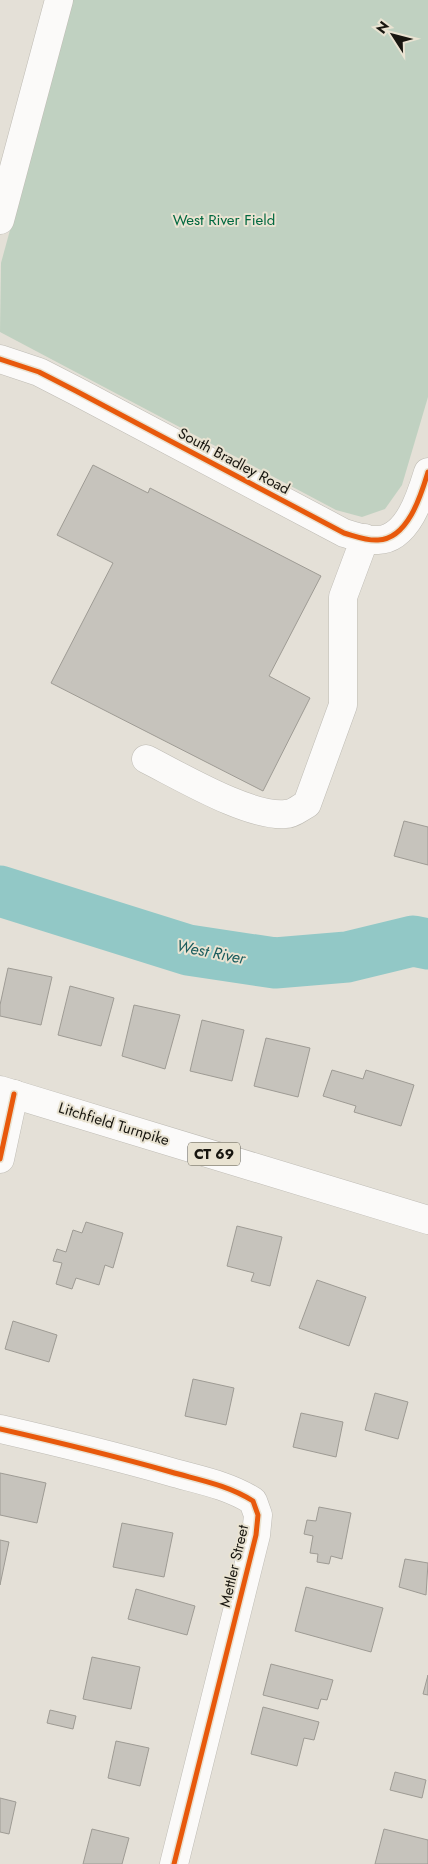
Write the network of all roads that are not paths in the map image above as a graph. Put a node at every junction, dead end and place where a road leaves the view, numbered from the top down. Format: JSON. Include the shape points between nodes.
{"nodes":[{"id":1,"x":59,"y":0,"type":"edge"},
{"id":2,"x":0,"y":220,"type":"edge"},
{"id":3,"x":0,"y":359,"type":"edge"},
{"id":4,"x":428,"y":472,"type":"edge"},
{"id":5,"x":364,"y":538,"type":"junction"},
{"id":6,"x":146,"y":759,"type":"dead end"},
{"id":7,"x":7,"y":1092,"type":"edge"},
{"id":8,"x":0,"y":1159,"type":"edge"},
{"id":9,"x":428,"y":1220,"type":"edge"},
{"id":10,"x":0,"y":1429,"type":"edge"},
{"id":11,"x":174,"y":1864,"type":"edge"}],
"edges":[{"from":1,"to":2,"type":"street"},
{"from":3,"to":5,"type":"street","name":"South Bradley Road","via":[[39,372],[324,524]]},
{"from":4,"to":5,"type":"street","name":"South Bradley Road","via":[[411,518],[394,534],[379,541]]},
{"from":5,"to":6,"type":"street","via":[[343,597],[343,705],[307,804],[288,814],[263,812],[239,804]]},
{"from":7,"to":8,"type":"street"},
{"from":7,"to":9,"type":"street","name":"Litchfield Turnpike","number":"CT 69"},
{"from":10,"to":11,"type":"street","name":"Mettler Street","via":[[194,1478],[238,1491],[254,1501],[258,1515],[256,1535]]}]}
